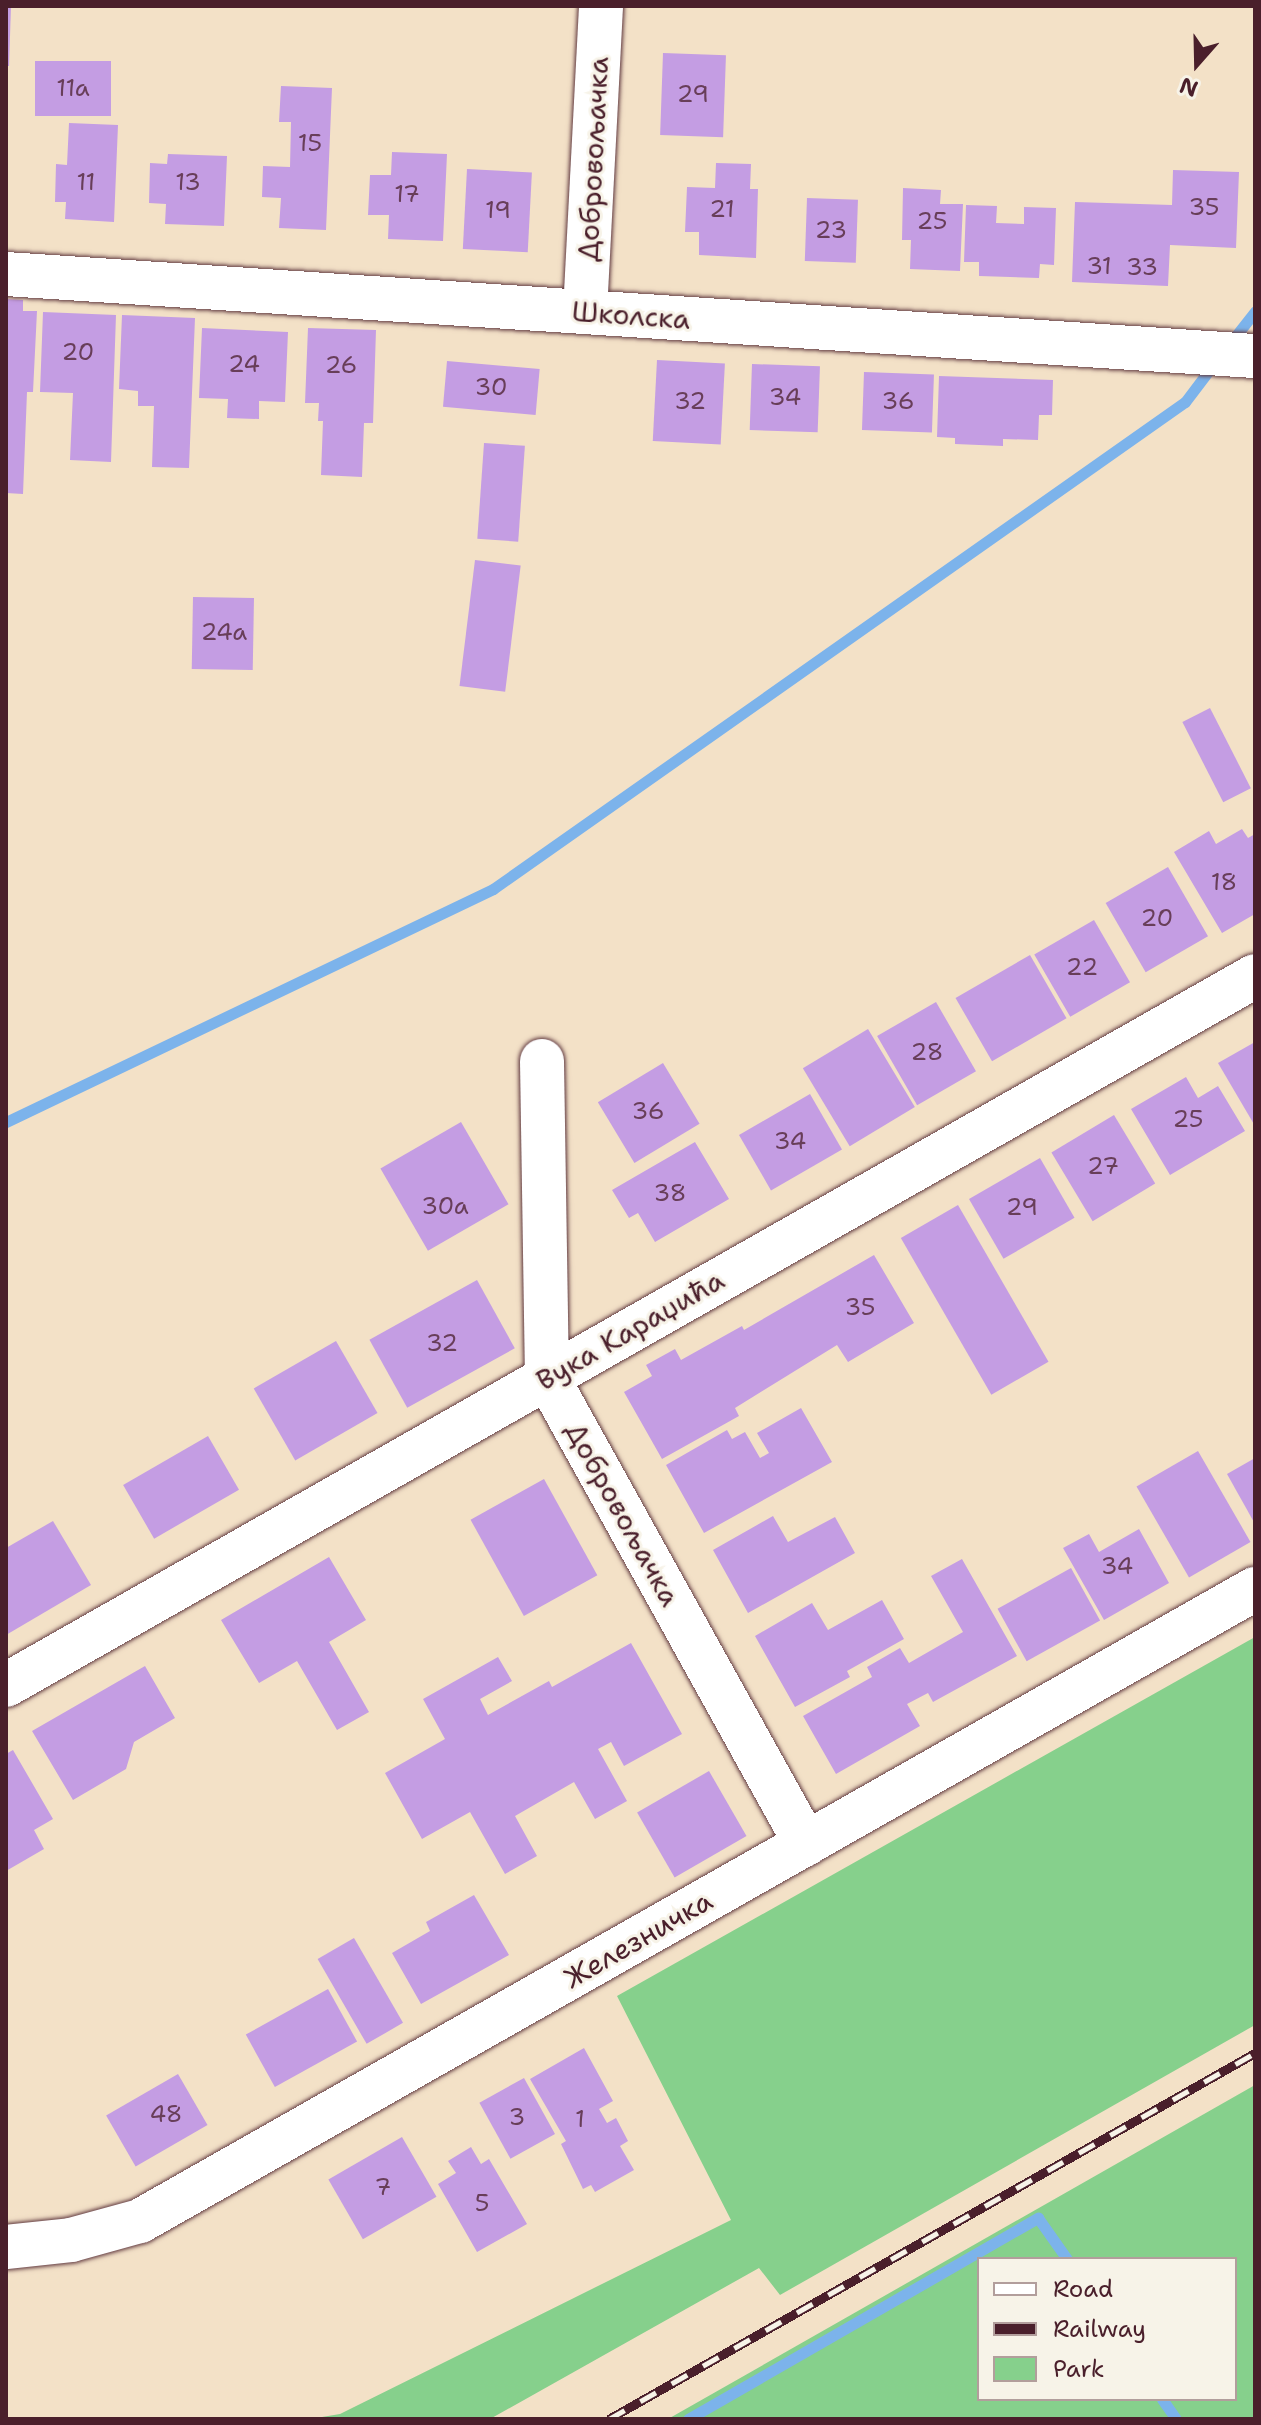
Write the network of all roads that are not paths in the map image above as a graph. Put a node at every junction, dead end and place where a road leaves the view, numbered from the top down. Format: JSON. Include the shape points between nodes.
{"nodes":[{"id":1,"x":601,"y":6,"type":"edge"},
{"id":2,"x":6,"y":274,"type":"edge"},
{"id":3,"x":585,"y":312,"type":"junction"},
{"id":4,"x":1233,"y":355,"type":"edge"},
{"id":5,"x":1255,"y":976,"type":"edge"},
{"id":6,"x":542,"y":1061,"type":"dead end"},
{"id":7,"x":547,"y":1377,"type":"junction"},
{"id":8,"x":1255,"y":1589,"type":"edge"},
{"id":9,"x":6,"y":1685,"type":"edge"},
{"id":10,"x":806,"y":1844,"type":"junction"},
{"id":11,"x":6,"y":2247,"type":"edge"}],
"edges":[{"from":1,"to":3,"type":"street","name":"Добровољачка"},
{"from":2,"to":3,"type":"street","name":"Школска"},
{"from":3,"to":4,"type":"street","name":"Школска"},
{"from":5,"to":7,"type":"street","name":"Вука Караџића"},
{"from":6,"to":7,"type":"street","name":"Добровољачка"},
{"from":7,"to":9,"type":"street","name":"Вука Караџића"},
{"from":7,"to":10,"type":"street","name":"Добровољачка"},
{"from":8,"to":10,"type":"street","name":"Железничка"},
{"from":10,"to":11,"type":"street","name":"Железничка","via":[[140,2221],[71,2240]]}]}
